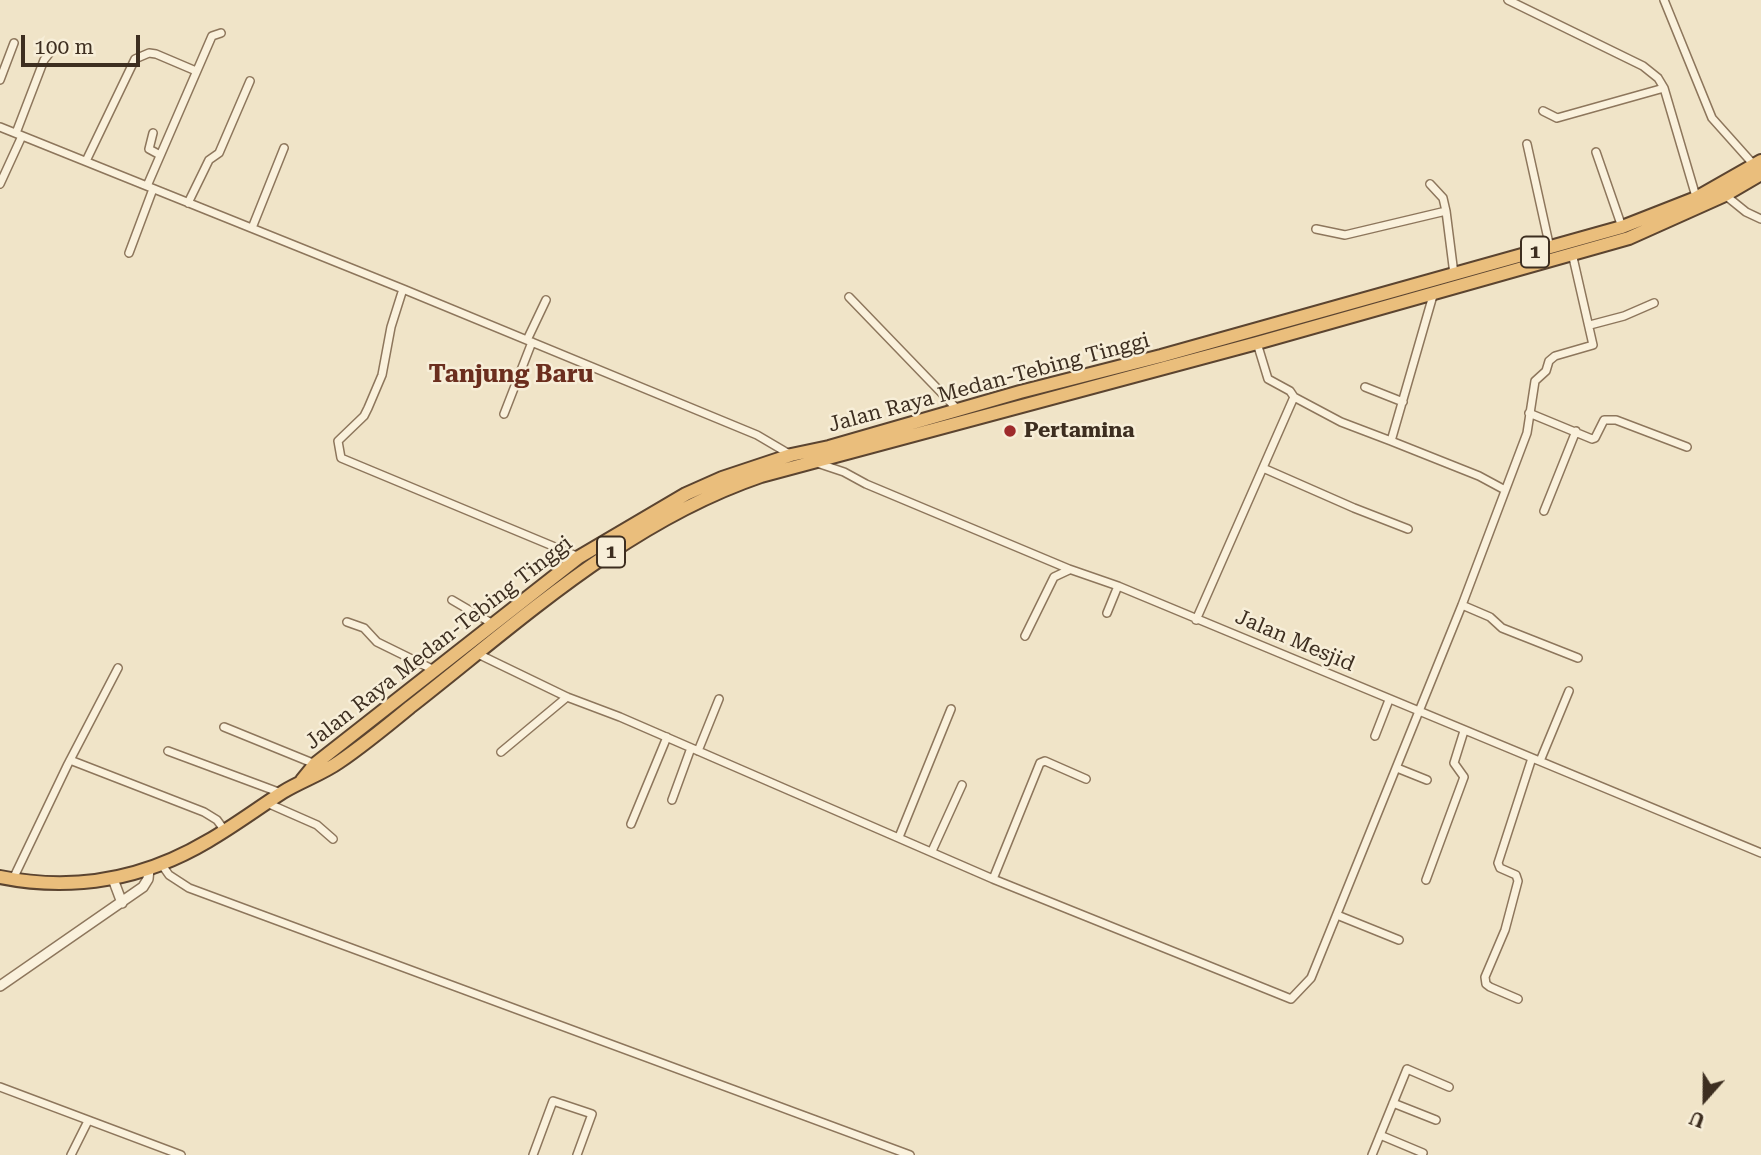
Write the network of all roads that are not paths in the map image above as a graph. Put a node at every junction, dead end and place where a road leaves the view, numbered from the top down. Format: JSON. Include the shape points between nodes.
{"nodes":[{"id":1,"x":1508,"y":0,"type":"edge"},
{"id":2,"x":1664,"y":0,"type":"edge"},
{"id":3,"x":220,"y":33,"type":"dead end"},
{"id":4,"x":14,"y":43,"type":"dead end"},
{"id":5,"x":51,"y":50,"type":"dead end"},
{"id":6,"x":196,"y":71,"type":"junction"},
{"id":7,"x":0,"y":80,"type":"edge"},
{"id":8,"x":250,"y":80,"type":"dead end"},
{"id":9,"x":1664,"y":88,"type":"junction"},
{"id":10,"x":1543,"y":111,"type":"dead end"},
{"id":11,"x":0,"y":127,"type":"edge"},
{"id":12,"x":153,"y":133,"type":"dead end"},
{"id":13,"x":19,"y":135,"type":"junction"},
{"id":14,"x":1527,"y":144,"type":"dead end"},
{"id":15,"x":284,"y":148,"type":"dead end"},
{"id":16,"x":1597,"y":152,"type":"dead end"},
{"id":17,"x":160,"y":155,"type":"junction"},
{"id":18,"x":86,"y":161,"type":"junction"},
{"id":19,"x":1759,"y":167,"type":"edge"},
{"id":20,"x":0,"y":184,"type":"edge"},
{"id":21,"x":1430,"y":184,"type":"dead end"},
{"id":22,"x":150,"y":188,"type":"junction"},
{"id":23,"x":1725,"y":195,"type":"junction"},
{"id":24,"x":1698,"y":203,"type":"junction"},
{"id":25,"x":188,"y":204,"type":"junction"},
{"id":26,"x":1446,"y":211,"type":"junction"},
{"id":27,"x":1761,"y":219,"type":"edge"},
{"id":28,"x":1622,"y":227,"type":"junction"},
{"id":29,"x":252,"y":228,"type":"junction"},
{"id":30,"x":1315,"y":229,"type":"dead end"},
{"id":31,"x":1550,"y":248,"type":"junction"},
{"id":32,"x":129,"y":253,"type":"dead end"},
{"id":33,"x":1572,"y":253,"type":"junction"},
{"id":34,"x":1454,"y":274,"type":"junction"},
{"id":35,"x":403,"y":289,"type":"junction"},
{"id":36,"x":1434,"y":292,"type":"junction"},
{"id":37,"x":849,"y":297,"type":"dead end"},
{"id":38,"x":546,"y":300,"type":"dead end"},
{"id":39,"x":1654,"y":303,"type":"dead end"},
{"id":40,"x":1297,"y":317,"type":"junction"},
{"id":41,"x":1590,"y":325,"type":"junction"},
{"id":42,"x":1302,"y":330,"type":"junction"},
{"id":43,"x":530,"y":341,"type":"junction"},
{"id":44,"x":1257,"y":343,"type":"junction"},
{"id":45,"x":1365,"y":387,"type":"dead end"},
{"id":46,"x":1294,"y":397,"type":"junction"},
{"id":47,"x":1403,"y":402,"type":"junction"},
{"id":48,"x":958,"y":411,"type":"junction"},
{"id":49,"x":1530,"y":413,"type":"junction"},
{"id":50,"x":504,"y":414,"type":"dead end"},
{"id":51,"x":1576,"y":431,"type":"junction"},
{"id":52,"x":1391,"y":440,"type":"junction"},
{"id":53,"x":1687,"y":447,"type":"dead end"},
{"id":54,"x":791,"y":455,"type":"junction"},
{"id":55,"x":816,"y":463,"type":"junction"},
{"id":56,"x":1263,"y":468,"type":"junction"},
{"id":57,"x":1505,"y":490,"type":"junction"},
{"id":58,"x":1545,"y":511,"type":"dead end"},
{"id":59,"x":1408,"y":529,"type":"dead end"},
{"id":60,"x":579,"y":557,"type":"junction"},
{"id":61,"x":1069,"y":569,"type":"junction"},
{"id":62,"x":1118,"y":586,"type":"junction"},
{"id":63,"x":452,"y":600,"type":"dead end"},
{"id":64,"x":1462,"y":605,"type":"junction"},
{"id":65,"x":1107,"y":613,"type":"dead end"},
{"id":66,"x":1196,"y":620,"type":"junction"},
{"id":67,"x":347,"y":622,"type":"dead end"},
{"id":68,"x":494,"y":624,"type":"junction"},
{"id":69,"x":1025,"y":636,"type":"dead end"},
{"id":70,"x":478,"y":654,"type":"junction"},
{"id":71,"x":1578,"y":658,"type":"dead end"},
{"id":72,"x":118,"y":668,"type":"dead end"},
{"id":73,"x":434,"y":670,"type":"junction"},
{"id":74,"x":1569,"y":691,"type":"dead end"},
{"id":75,"x":567,"y":698,"type":"junction"},
{"id":76,"x":719,"y":699,"type":"dead end"},
{"id":77,"x":1390,"y":700,"type":"junction"},
{"id":78,"x":951,"y":709,"type":"dead end"},
{"id":79,"x":1419,"y":712,"type":"junction"},
{"id":80,"x":224,"y":727,"type":"dead end"},
{"id":81,"x":1464,"y":731,"type":"junction"},
{"id":82,"x":1375,"y":736,"type":"dead end"},
{"id":83,"x":667,"y":737,"type":"junction"},
{"id":84,"x":695,"y":749,"type":"junction"},
{"id":85,"x":168,"y":751,"type":"dead end"},
{"id":86,"x":501,"y":752,"type":"dead end"},
{"id":87,"x":70,"y":760,"type":"junction"},
{"id":88,"x":1536,"y":760,"type":"junction"},
{"id":89,"x":315,"y":764,"type":"junction"},
{"id":90,"x":1397,"y":768,"type":"junction"},
{"id":91,"x":1086,"y":779,"type":"dead end"},
{"id":92,"x":1427,"y":780,"type":"dead end"},
{"id":93,"x":299,"y":783,"type":"junction"},
{"id":94,"x":962,"y":785,"type":"dead end"},
{"id":95,"x":282,"y":793,"type":"junction"},
{"id":96,"x":672,"y":800,"type":"dead end"},
{"id":97,"x":267,"y":803,"type":"junction"},
{"id":98,"x":631,"y":824,"type":"dead end"},
{"id":99,"x":225,"y":831,"type":"junction"},
{"id":100,"x":899,"y":837,"type":"junction"},
{"id":101,"x":333,"y":839,"type":"dead end"},
{"id":102,"x":932,"y":851,"type":"junction"},
{"id":103,"x":1761,"y":853,"type":"edge"},
{"id":104,"x":162,"y":864,"type":"junction"},
{"id":105,"x":149,"y":869,"type":"junction"},
{"id":106,"x":7,"y":878,"type":"edge"},
{"id":107,"x":993,"y":878,"type":"junction"},
{"id":108,"x":113,"y":879,"type":"junction"},
{"id":109,"x":1426,"y":880,"type":"dead end"},
{"id":110,"x":122,"y":903,"type":"junction"},
{"id":111,"x":1337,"y":915,"type":"junction"},
{"id":112,"x":1399,"y":940,"type":"dead end"},
{"id":113,"x":0,"y":986,"type":"edge"},
{"id":114,"x":1518,"y":999,"type":"dead end"},
{"id":115,"x":0,"y":1087,"type":"edge"},
{"id":116,"x":1449,"y":1087,"type":"dead end"},
{"id":117,"x":1393,"y":1103,"type":"junction"},
{"id":118,"x":1436,"y":1120,"type":"dead end"},
{"id":119,"x":88,"y":1121,"type":"junction"},
{"id":120,"x":1380,"y":1135,"type":"junction"},
{"id":121,"x":1423,"y":1153,"type":"dead end"},
{"id":122,"x":71,"y":1155,"type":"edge"},
{"id":123,"x":181,"y":1155,"type":"edge"},
{"id":124,"x":533,"y":1155,"type":"edge"},
{"id":125,"x":577,"y":1155,"type":"edge"},
{"id":126,"x":910,"y":1155,"type":"edge"},
{"id":127,"x":1372,"y":1155,"type":"edge"}],
"edges":[{"from":1,"to":9,"type":"street","via":[[1643,66]]},
{"from":2,"to":19,"type":"street","via":[[1712,118]]},
{"from":3,"to":6,"type":"street","via":[[212,36]]},
{"from":4,"to":7,"type":"street"},
{"from":5,"to":13,"type":"street"},
{"from":6,"to":17,"type":"street"},
{"from":6,"to":18,"type":"street","via":[[156,54],[135,59]]},
{"from":8,"to":25,"type":"street","via":[[219,153],[209,160]]},
{"from":9,"to":10,"type":"street","via":[[1557,118]]},
{"from":9,"to":24,"type":"street"},
{"from":11,"to":13,"type":"street"},
{"from":12,"to":17,"type":"street","via":[[149,149]]},
{"from":13,"to":18,"type":"street"},
{"from":13,"to":20,"type":"street"},
{"from":14,"to":31,"type":"street"},
{"from":15,"to":29,"type":"street"},
{"from":16,"to":28,"type":"street"},
{"from":17,"to":22,"type":"street"},
{"from":18,"to":22,"type":"street"},
{"from":19,"to":23,"type":"highway","name":"Jalan Raya Medan-Tebing Tinggi","number":"1"},
{"from":19,"to":24,"type":"highway","name":"Jalan Raya Medan-Tebing Tinggi","number":"1"},
{"from":21,"to":26,"type":"street","via":[[1443,198]]},
{"from":22,"to":25,"type":"street"},
{"from":22,"to":32,"type":"street"},
{"from":23,"to":24,"type":"highway","name":"Jalan Raya Medan-Tebing Tinggi","number":"1"},
{"from":23,"to":27,"type":"street"},
{"from":24,"to":28,"type":"highway","name":"Jalan Raya Medan-Tebing Tinggi","number":"1"},
{"from":24,"to":33,"type":"highway","name":"Jalan Raya Medan-Tebing Tinggi","number":"1","via":[[1629,238]]},
{"from":25,"to":29,"type":"street"},
{"from":26,"to":30,"type":"street","via":[[1345,235]]},
{"from":26,"to":34,"type":"street"},
{"from":28,"to":31,"type":"highway","name":"Jalan Raya Medan-Tebing Tinggi","number":"1"},
{"from":29,"to":35,"type":"street"},
{"from":31,"to":34,"type":"highway","name":"Jalan Raya Medan-Tebing Tinggi","number":"1"},
{"from":33,"to":36,"type":"highway","name":"Jalan Raya Medan-Tebing Tinggi","number":"1"},
{"from":33,"to":41,"type":"street"},
{"from":34,"to":40,"type":"highway","name":"Jalan Raya Medan-Tebing Tinggi","number":"1"},
{"from":35,"to":43,"type":"street"},
{"from":35,"to":60,"type":"street","via":[[382,375],[364,416],[338,441],[341,458]]},
{"from":36,"to":42,"type":"highway","name":"Jalan Raya Medan-Tebing Tinggi","number":"1"},
{"from":36,"to":47,"type":"street"},
{"from":37,"to":48,"type":"street"},
{"from":38,"to":43,"type":"street"},
{"from":39,"to":41,"type":"street"},
{"from":40,"to":42,"type":"highway"},
{"from":40,"to":48,"type":"highway","name":"Jalan Raya Medan-Tebing Tinggi","number":"1"},
{"from":41,"to":49,"type":"street","via":[[1593,345],[1555,356],[1536,377]]},
{"from":42,"to":44,"type":"highway","name":"Jalan Raya Medan-Tebing Tinggi","number":"1"},
{"from":43,"to":50,"type":"street"},
{"from":43,"to":54,"type":"street","via":[[757,435]]},
{"from":44,"to":46,"type":"street","via":[[1268,379]]},
{"from":44,"to":55,"type":"highway","name":"Jalan Raya Medan-Tebing Tinggi","number":"1"},
{"from":45,"to":47,"type":"street"},
{"from":46,"to":52,"type":"street","via":[[1341,422]]},
{"from":46,"to":56,"type":"street"},
{"from":47,"to":52,"type":"street"},
{"from":48,"to":54,"type":"highway","name":"Jalan Raya Medan-Tebing Tinggi","number":"1"},
{"from":49,"to":51,"type":"street"},
{"from":49,"to":57,"type":"street"},
{"from":51,"to":53,"type":"street","via":[[1594,439],[1604,420],[1610,418]]},
{"from":51,"to":58,"type":"street"},
{"from":52,"to":57,"type":"street"},
{"from":54,"to":60,"type":"highway","name":"Jalan Raya Medan-Tebing Tinggi","number":"1","via":[[686,494]]},
{"from":55,"to":61,"type":"street","name":"Jalan Mesjid"},
{"from":55,"to":70,"type":"highway","name":"Jalan Raya Medan-Tebing Tinggi","number":"1","via":[[761,476],[692,503],[581,573]]},
{"from":56,"to":59,"type":"street"},
{"from":56,"to":66,"type":"street"},
{"from":57,"to":64,"type":"street"},
{"from":60,"to":68,"type":"highway","name":"Jalan Raya Medan-Tebing Tinggi","number":"1"},
{"from":61,"to":62,"type":"street","name":"Jalan Mesjid"},
{"from":61,"to":69,"type":"street","via":[[1054,577]]},
{"from":62,"to":65,"type":"street"},
{"from":62,"to":66,"type":"street","name":"Jalan Mesjid"},
{"from":63,"to":68,"type":"street"},
{"from":64,"to":71,"type":"street","via":[[1490,617],[1502,628]]},
{"from":64,"to":79,"type":"street"},
{"from":66,"to":77,"type":"street","name":"Jalan Mesjid"},
{"from":67,"to":73,"type":"street"},
{"from":68,"to":73,"type":"highway","name":"Jalan Raya Medan-Tebing Tinggi","number":"1"},
{"from":70,"to":75,"type":"street"},
{"from":70,"to":93,"type":"highway","name":"Jalan Raya Medan-Tebing Tinggi","number":"1","via":[[341,761]]},
{"from":72,"to":87,"type":"street"},
{"from":73,"to":89,"type":"highway","name":"Jalan Raya Medan-Tebing Tinggi","number":"1"},
{"from":74,"to":88,"type":"street"},
{"from":75,"to":83,"type":"street"},
{"from":75,"to":86,"type":"street"},
{"from":76,"to":84,"type":"street"},
{"from":77,"to":79,"type":"street","name":"Jalan Mesjid"},
{"from":77,"to":82,"type":"street"},
{"from":78,"to":100,"type":"street"},
{"from":79,"to":81,"type":"street","name":"Jalan Mesjid"},
{"from":79,"to":90,"type":"street"},
{"from":80,"to":89,"type":"street"},
{"from":81,"to":88,"type":"street","name":"Jalan Mesjid"},
{"from":81,"to":109,"type":"street","via":[[1454,761],[1464,777]]},
{"from":83,"to":84,"type":"street"},
{"from":83,"to":98,"type":"street"},
{"from":84,"to":96,"type":"street"},
{"from":84,"to":100,"type":"street"},
{"from":85,"to":95,"type":"street"},
{"from":87,"to":99,"type":"street","via":[[204,812]]},
{"from":87,"to":106,"type":"street"},
{"from":88,"to":103,"type":"street","name":"Jalan Mesjid"},
{"from":88,"to":114,"type":"street","via":[[1498,863],[1518,881],[1505,930],[1485,977],[1490,987]]},
{"from":89,"to":93,"type":"highway","name":"Jalan Raya Medan-Tebing Tinggi","number":"1"},
{"from":90,"to":92,"type":"street"},
{"from":90,"to":111,"type":"street"},
{"from":91,"to":107,"type":"street","via":[[1045,761],[1040,763]]},
{"from":93,"to":95,"type":"highway","name":"Jalan Raya Medan-Tebing Tinggi","number":"1"},
{"from":94,"to":102,"type":"street"},
{"from":95,"to":97,"type":"highway","name":"Jalan Raya Medan-Tebing Tinggi","number":"1"},
{"from":97,"to":99,"type":"highway","name":"Jalan Raya Medan-Tebing Tinggi","number":"1"},
{"from":97,"to":101,"type":"street","via":[[317,825]]},
{"from":99,"to":104,"type":"highway","name":"Jalan Raya Medan-Tebing Tinggi","number":"1"},
{"from":100,"to":102,"type":"street"},
{"from":102,"to":107,"type":"street"},
{"from":104,"to":105,"type":"highway","name":"Jalan Raya Medan-Tebing Tinggi","number":"1"},
{"from":104,"to":126,"type":"street","via":[[169,875],[189,888]]},
{"from":105,"to":108,"type":"highway","name":"Jalan Raya Medan-Tebing Tinggi","number":"1"},
{"from":105,"to":110,"type":"street","via":[[144,887]]},
{"from":106,"to":108,"type":"highway","name":"Jalan Raya Medan-Tebing Tinggi","number":"1","via":[[73,884]]},
{"from":107,"to":111,"type":"street","via":[[1291,999],[1311,978]]},
{"from":108,"to":110,"type":"street"},
{"from":110,"to":113,"type":"street"},
{"from":111,"to":112,"type":"street"},
{"from":115,"to":119,"type":"street"},
{"from":116,"to":117,"type":"street","via":[[1407,1069]]},
{"from":117,"to":118,"type":"street"},
{"from":117,"to":120,"type":"street"},
{"from":119,"to":122,"type":"street"},
{"from":119,"to":123,"type":"street"},
{"from":120,"to":121,"type":"street"},
{"from":120,"to":127,"type":"street"},
{"from":124,"to":125,"type":"street","via":[[553,1101],[592,1114]]}]}
